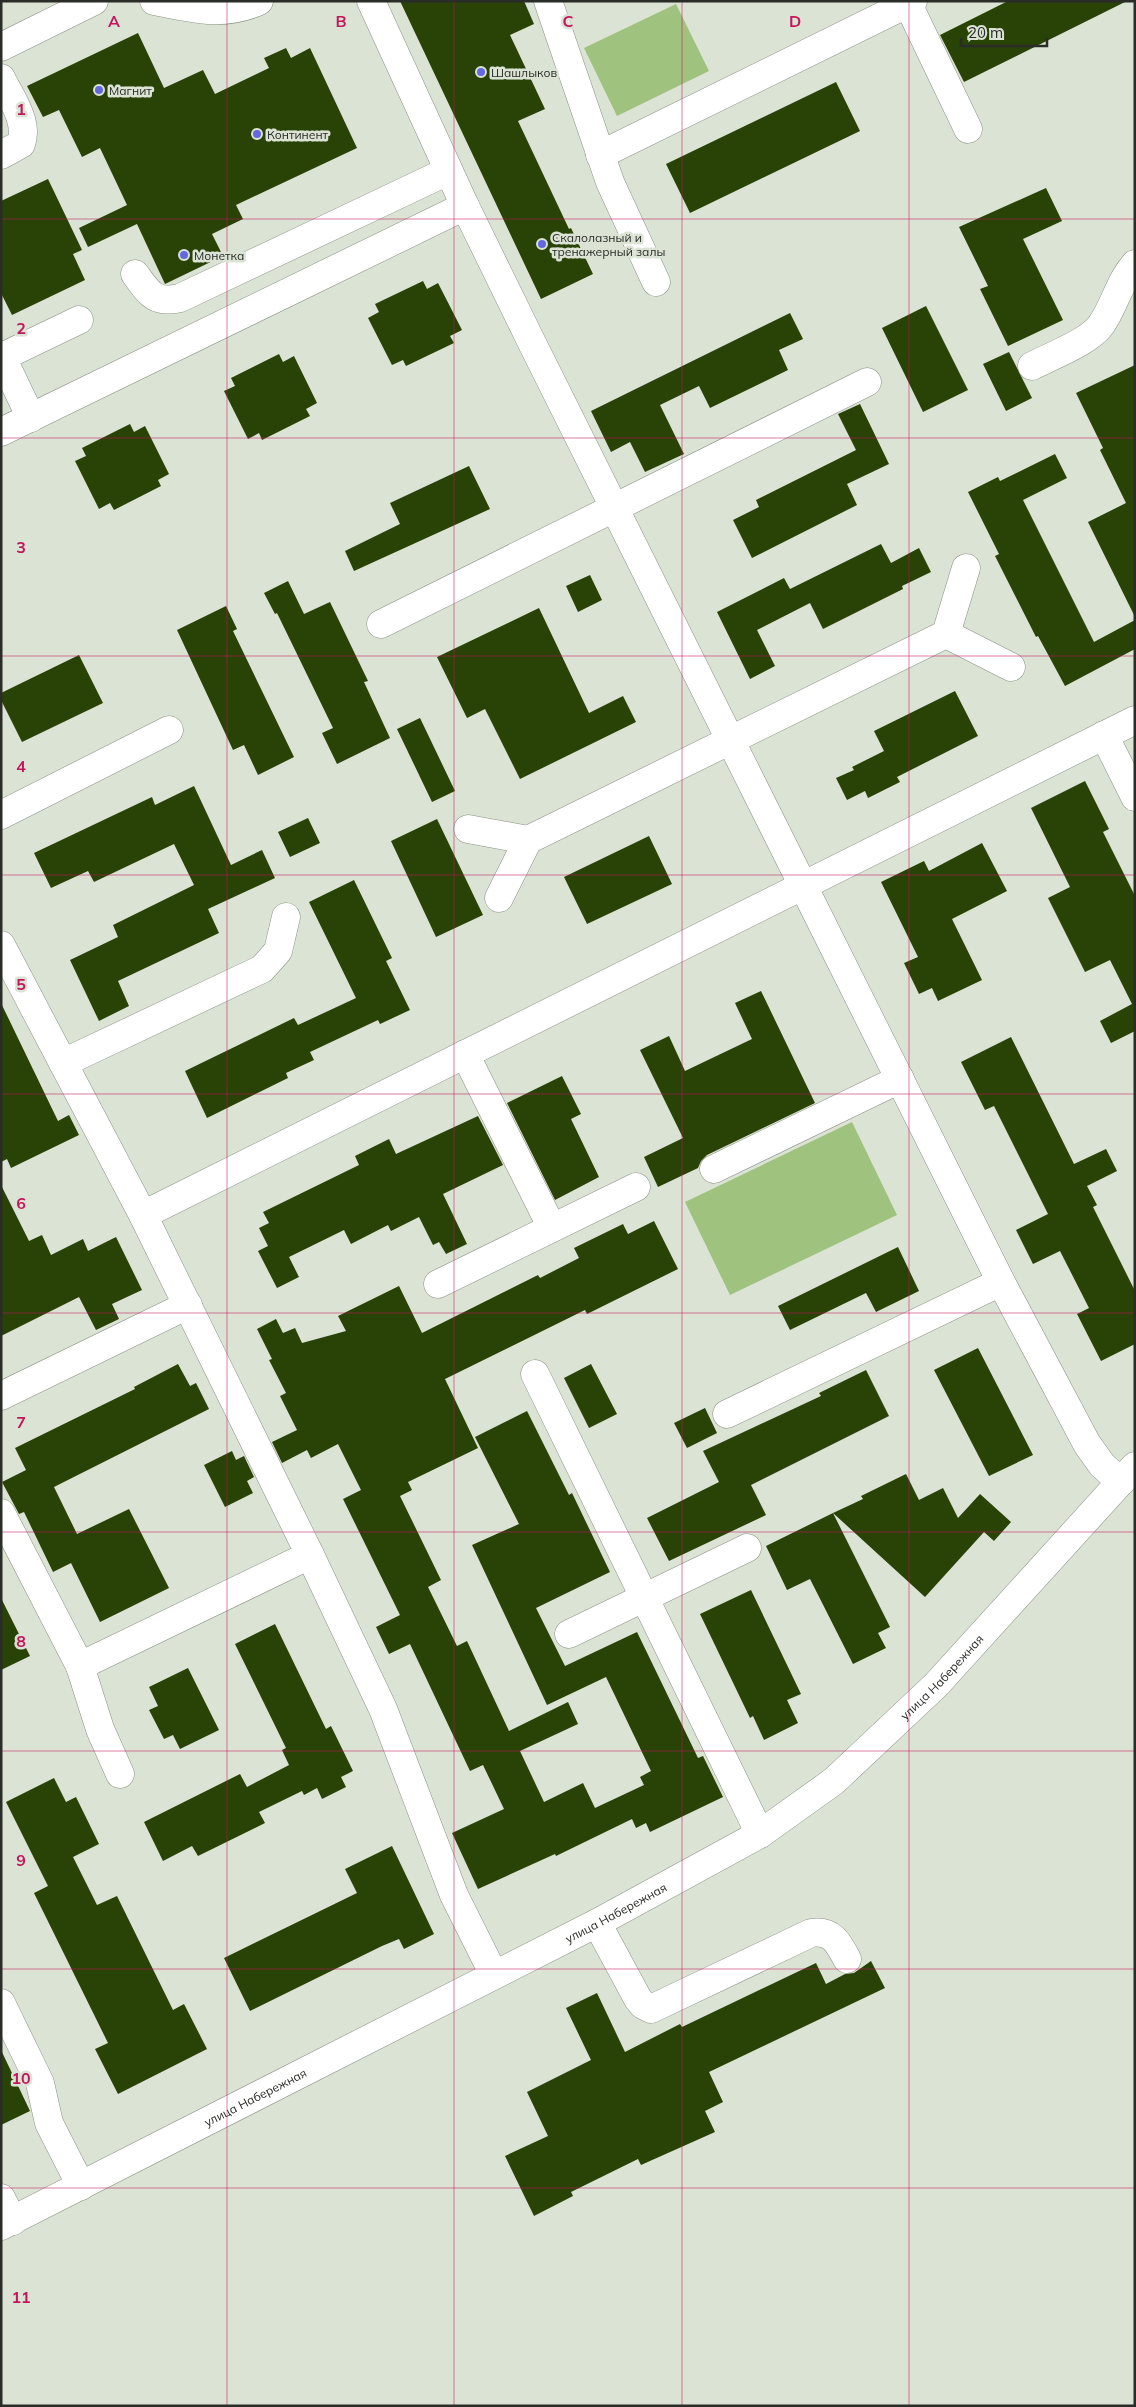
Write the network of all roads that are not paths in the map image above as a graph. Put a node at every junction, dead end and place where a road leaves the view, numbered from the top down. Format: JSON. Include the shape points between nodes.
{"nodes":[{"id":1,"x":94,"y":1,"type":"edge"},
{"id":2,"x":154,"y":1,"type":"edge"},
{"id":3,"x":259,"y":1,"type":"edge"},
{"id":4,"x":370,"y":1,"type":"edge"},
{"id":5,"x":548,"y":1,"type":"edge"},
{"id":6,"x":910,"y":2,"type":"edge"},
{"id":7,"x":1,"y":47,"type":"edge"},
{"id":8,"x":1,"y":78,"type":"edge"},
{"id":9,"x":968,"y":129,"type":"dead end"},
{"id":10,"x":1,"y":155,"type":"edge"},
{"id":11,"x":600,"y":155,"type":"junction"},
{"id":12,"x":448,"y":171,"type":"junction"},
{"id":13,"x":465,"y":206,"type":"junction"},
{"id":14,"x":1135,"y":264,"type":"edge"},
{"id":15,"x":135,"y":274,"type":"dead end"},
{"id":16,"x":656,"y":282,"type":"dead end"},
{"id":17,"x":79,"y":320,"type":"dead end"},
{"id":18,"x":2,"y":356,"type":"edge"},
{"id":19,"x":1032,"y":366,"type":"dead end"},
{"id":20,"x":867,"y":382,"type":"dead end"},
{"id":21,"x":31,"y":418,"type":"junction"},
{"id":22,"x":1,"y":432,"type":"edge"},
{"id":23,"x":614,"y":508,"type":"junction"},
{"id":24,"x":966,"y":568,"type":"dead end"},
{"id":25,"x":382,"y":624,"type":"dead end"},
{"id":26,"x":946,"y":634,"type":"junction"},
{"id":27,"x":1011,"y":667,"type":"dead end"},
{"id":28,"x":1135,"y":720,"type":"edge"},
{"id":29,"x":169,"y":730,"type":"dead end"},
{"id":30,"x":1104,"y":735,"type":"junction"},
{"id":31,"x":730,"y":740,"type":"junction"},
{"id":32,"x":1135,"y":797,"type":"edge"},
{"id":33,"x":1,"y":815,"type":"edge"},
{"id":34,"x":468,"y":829,"type":"dead end"},
{"id":35,"x":528,"y":840,"type":"junction"},
{"id":36,"x":803,"y":885,"type":"junction"},
{"id":37,"x":499,"y":898,"type":"dead end"},
{"id":38,"x":286,"y":917,"type":"dead end"},
{"id":39,"x":1,"y":945,"type":"edge"},
{"id":40,"x":465,"y":1054,"type":"junction"},
{"id":41,"x":63,"y":1063,"type":"junction"},
{"id":42,"x":900,"y":1079,"type":"junction"},
{"id":43,"x":714,"y":1169,"type":"dead end"},
{"id":44,"x":636,"y":1187,"type":"dead end"},
{"id":45,"x":143,"y":1215,"type":"junction"},
{"id":46,"x":552,"y":1228,"type":"junction"},
{"id":47,"x":1001,"y":1282,"type":"junction"},
{"id":48,"x":438,"y":1284,"type":"dead end"},
{"id":49,"x":188,"y":1305,"type":"junction"},
{"id":50,"x":535,"y":1374,"type":"dead end"},
{"id":51,"x":1,"y":1396,"type":"edge"},
{"id":52,"x":727,"y":1414,"type":"dead end"},
{"id":53,"x":1128,"y":1474,"type":"edge"},
{"id":54,"x":1,"y":1513,"type":"edge"},
{"id":55,"x":747,"y":1548,"type":"dead end"},
{"id":56,"x":310,"y":1555,"type":"junction"},
{"id":57,"x":644,"y":1598,"type":"junction"},
{"id":58,"x":569,"y":1634,"type":"dead end"},
{"id":59,"x":80,"y":1666,"type":"junction"},
{"id":60,"x":120,"y":1774,"type":"dead end"},
{"id":61,"x":760,"y":1834,"type":"junction"},
{"id":62,"x":597,"y":1923,"type":"junction"},
{"id":63,"x":847,"y":1959,"type":"dead end"},
{"id":64,"x":494,"y":1975,"type":"junction"},
{"id":65,"x":1,"y":2004,"type":"edge"},
{"id":66,"x":81,"y":2186,"type":"junction"},
{"id":67,"x":5,"y":2215,"type":"edge"}],
"edges":[{"from":1,"to":7,"type":"street"},
{"from":2,"to":3,"type":"street","via":[[213,12],[247,7]]},
{"from":4,"to":12,"type":"street"},
{"from":5,"to":11,"type":"street"},
{"from":6,"to":9,"type":"street"},
{"from":6,"to":11,"type":"street"},
{"from":8,"to":10,"type":"street","via":[[24,124],[25,135],[21,144]]},
{"from":11,"to":16,"type":"street"},
{"from":12,"to":13,"type":"street"},
{"from":12,"to":15,"type":"street","via":[[180,298],[159,300]]},
{"from":13,"to":21,"type":"street"},
{"from":13,"to":23,"type":"street"},
{"from":14,"to":19,"type":"street","via":[[1124,276],[1100,326],[1090,336]]},
{"from":17,"to":18,"type":"street"},
{"from":18,"to":21,"type":"street"},
{"from":20,"to":23,"type":"street"},
{"from":21,"to":22,"type":"street"},
{"from":23,"to":25,"type":"street"},
{"from":23,"to":31,"type":"street"},
{"from":24,"to":26,"type":"street"},
{"from":26,"to":27,"type":"street"},
{"from":26,"to":31,"type":"street"},
{"from":28,"to":30,"type":"street"},
{"from":29,"to":33,"type":"street"},
{"from":30,"to":32,"type":"street"},
{"from":30,"to":36,"type":"street"},
{"from":31,"to":35,"type":"street"},
{"from":31,"to":36,"type":"street"},
{"from":34,"to":35,"type":"street"},
{"from":35,"to":37,"type":"street"},
{"from":36,"to":40,"type":"street"},
{"from":36,"to":42,"type":"street"},
{"from":38,"to":41,"type":"street","via":[[278,951],[262,969]]},
{"from":39,"to":41,"type":"street"},
{"from":40,"to":45,"type":"street"},
{"from":40,"to":46,"type":"street"},
{"from":41,"to":45,"type":"street"},
{"from":42,"to":43,"type":"street"},
{"from":42,"to":47,"type":"street"},
{"from":44,"to":46,"type":"street"},
{"from":45,"to":49,"type":"street"},
{"from":46,"to":48,"type":"street"},
{"from":47,"to":52,"type":"street"},
{"from":47,"to":53,"type":"street","via":[[1087,1444],[1102,1465]]},
{"from":49,"to":51,"type":"street"},
{"from":49,"to":56,"type":"street"},
{"from":50,"to":57,"type":"street"},
{"from":53,"to":61,"type":"street","name":"улица Набережная","via":[[909,1712],[834,1781]]},
{"from":54,"to":59,"type":"street"},
{"from":55,"to":57,"type":"street"},
{"from":56,"to":59,"type":"street"},
{"from":56,"to":64,"type":"street","via":[[383,1708],[454,1895]]},
{"from":57,"to":58,"type":"street"},
{"from":57,"to":61,"type":"street"},
{"from":59,"to":60,"type":"street","via":[[100,1729]]},
{"from":61,"to":62,"type":"street","name":"улица Набережная"},
{"from":62,"to":63,"type":"street","via":[[638,1999],[651,2009],[811,1933],[829,1934],[837,1940]]},
{"from":62,"to":64,"type":"street","name":"улица Набережная"},
{"from":64,"to":66,"type":"street","name":"улица Набережная"},
{"from":65,"to":66,"type":"street","via":[[40,2083],[49,2123]]},
{"from":66,"to":67,"type":"street","name":"улица Набережная"}]}
